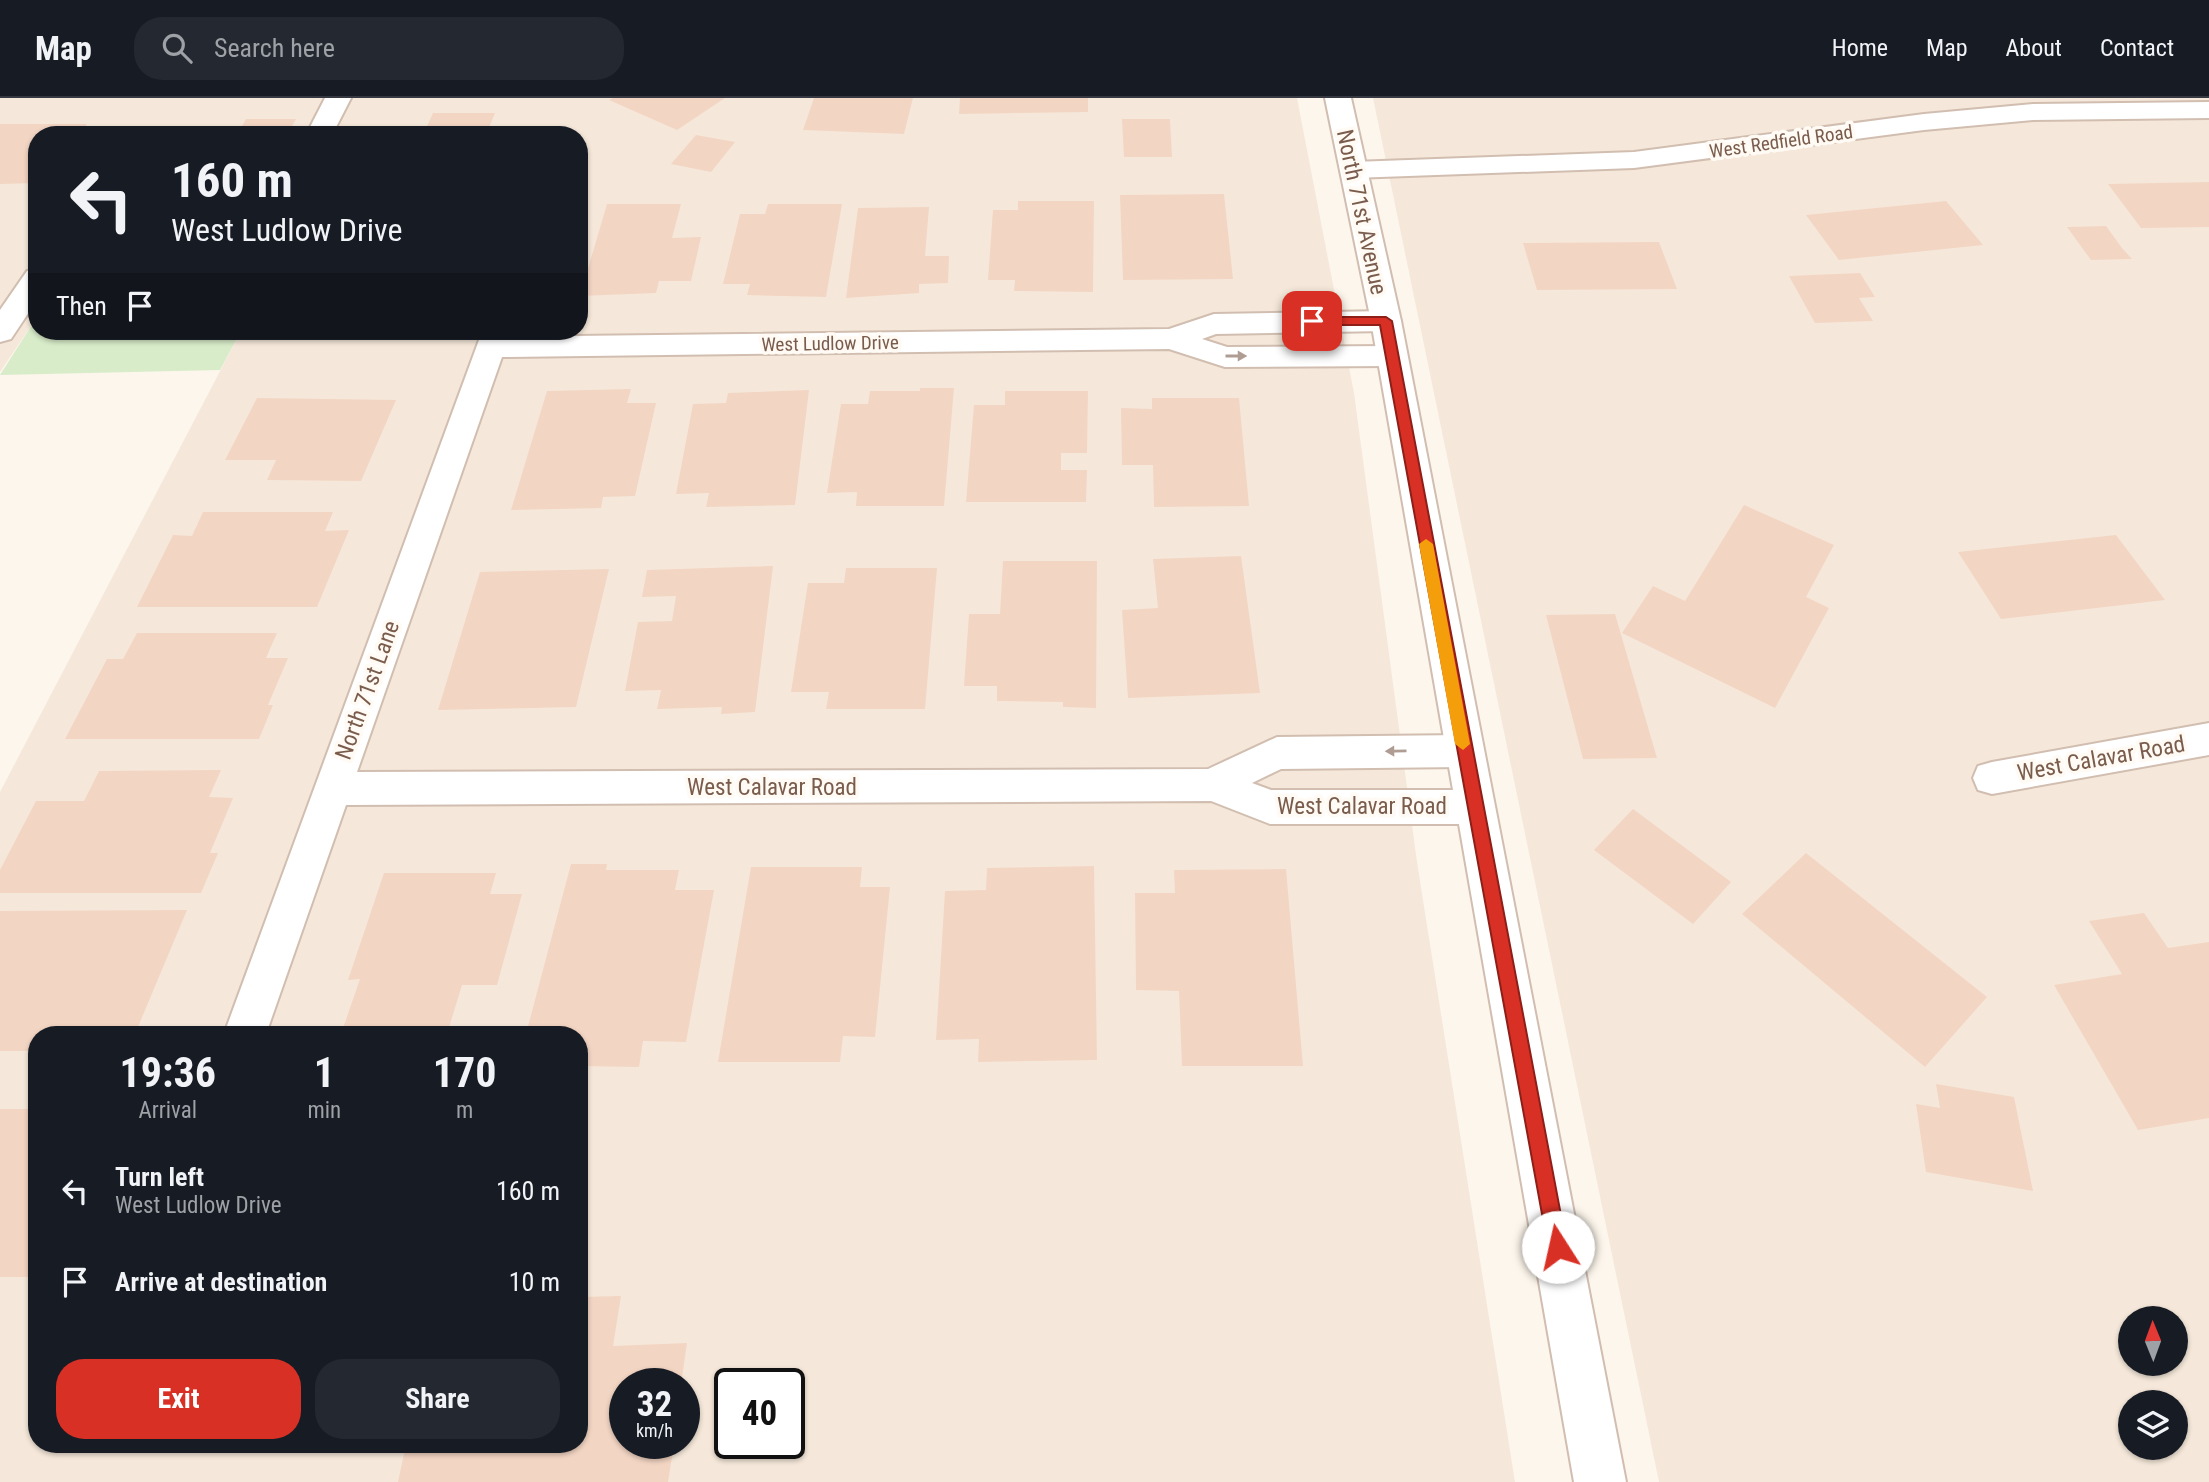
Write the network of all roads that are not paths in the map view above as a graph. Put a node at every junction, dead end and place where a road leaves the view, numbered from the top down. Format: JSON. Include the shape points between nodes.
{"nodes":[{"id":1,"x":338,"y":98,"type":"edge"},
{"id":2,"x":1339,"y":98,"type":"edge"},
{"id":3,"x":2209,"y":110,"type":"edge"},
{"id":4,"x":324,"y":126,"type":"edge"},
{"id":5,"x":1353,"y":170,"type":"junction"},
{"id":6,"x":28,"y":291,"type":"edge"},
{"id":7,"x":1269,"y":322,"type":"junction"},
{"id":8,"x":0,"y":332,"type":"edge"},
{"id":9,"x":1171,"y":339,"type":"junction"},
{"id":10,"x":1389,"y":339,"type":"junction"},
{"id":11,"x":490,"y":346,"type":"joint"},
{"id":12,"x":1275,"y":356,"type":"junction"},
{"id":13,"x":2209,"y":739,"type":"edge"},
{"id":14,"x":1464,"y":751,"type":"junction"},
{"id":15,"x":1317,"y":753,"type":"junction"},
{"id":16,"x":1992,"y":778,"type":"dead end"},
{"id":17,"x":1212,"y":785,"type":"junction"},
{"id":18,"x":332,"y":789,"type":"junction"},
{"id":19,"x":1474,"y":807,"type":"junction"},
{"id":20,"x":1326,"y":809,"type":"junction"},
{"id":21,"x":248,"y":1026,"type":"edge"},
{"id":22,"x":1600,"y":1482,"type":"edge"}],
"edges":[{"from":1,"to":4,"type":"street"},
{"from":2,"to":5,"type":"street","name":"North 71st Avenue"},
{"from":3,"to":5,"type":"street","name":"West Redfield Road","via":[[2033,112],[1924,121],[1634,160]]},
{"from":5,"to":10,"type":"street","name":"North 71st Avenue"},
{"from":6,"to":8,"type":"street"},
{"from":7,"to":9,"type":"street","name":"West Ludlow Drive","via":[[1214,324]]},
{"from":7,"to":10,"type":"street","name":"West Ludlow Drive"},
{"from":7,"to":12,"type":"street"},
{"from":9,"to":11,"type":"street","name":"West Ludlow Drive"},
{"from":9,"to":12,"type":"street","name":"West Ludlow Drive","one_way":true,"via":[[1225,356]]},
{"from":10,"to":12,"type":"street","name":"West Ludlow Drive"},
{"from":10,"to":14,"type":"street","name":"North 71st Avenue"},
{"from":11,"to":18,"type":"street","name":"North 71st Lane"},
{"from":13,"to":16,"type":"street","name":"West Calavar Road"},
{"from":14,"to":15,"type":"street","name":"West Calavar Road","one_way":true},
{"from":14,"to":19,"type":"street","name":"North 71st Avenue"},
{"from":15,"to":17,"type":"street","name":"West Calavar Road","via":[[1277,753]]},
{"from":15,"to":20,"type":"street"},
{"from":17,"to":18,"type":"street","name":"West Calavar Road"},
{"from":17,"to":20,"type":"street","name":"West Calavar Road","via":[[1270,807]]},
{"from":18,"to":21,"type":"street","name":"North 71st Lane"},
{"from":19,"to":20,"type":"street","name":"West Calavar Road"},
{"from":19,"to":22,"type":"street","name":"North 71st Avenue"}]}
